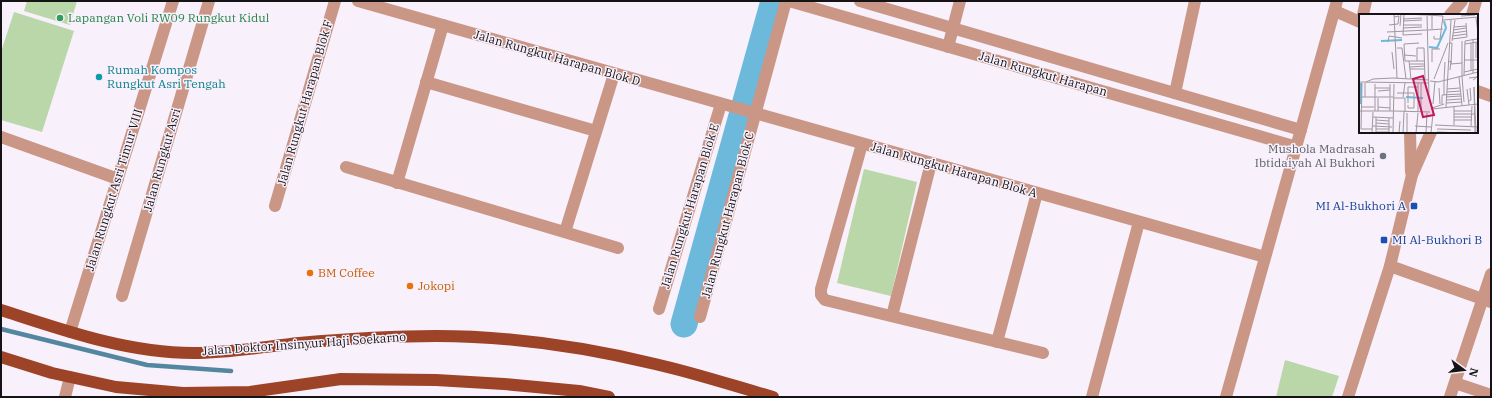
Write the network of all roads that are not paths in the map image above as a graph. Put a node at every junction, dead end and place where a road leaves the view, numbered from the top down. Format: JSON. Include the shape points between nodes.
{"nodes":[{"id":1,"x":172,"y":1,"type":"edge"},
{"id":2,"x":209,"y":1,"type":"edge"},
{"id":3,"x":335,"y":1,"type":"edge"},
{"id":4,"x":358,"y":1,"type":"edge"},
{"id":5,"x":788,"y":1,"type":"edge"},
{"id":6,"x":860,"y":1,"type":"edge"},
{"id":7,"x":960,"y":1,"type":"edge"},
{"id":8,"x":1195,"y":1,"type":"edge"},
{"id":9,"x":1366,"y":1,"type":"edge"},
{"id":10,"x":1462,"y":1,"type":"edge"},
{"id":11,"x":1476,"y":1,"type":"edge"},
{"id":12,"x":1336,"y":6,"type":"edge"},
{"id":13,"x":1363,"y":14,"type":"edge"},
{"id":14,"x":1451,"y":14,"type":"edge"},
{"id":15,"x":1472,"y":14,"type":"edge"},
{"id":16,"x":1359,"y":21,"type":"edge"},
{"id":17,"x":443,"y":25,"type":"junction"},
{"id":18,"x":953,"y":28,"type":"junction"},
{"id":19,"x":948,"y":47,"type":"junction"},
{"id":20,"x":614,"y":74,"type":"junction"},
{"id":21,"x":426,"y":82,"type":"junction"},
{"id":22,"x":1478,"y":91,"type":"edge"},
{"id":23,"x":1175,"y":93,"type":"junction"},
{"id":24,"x":1491,"y":96,"type":"edge"},
{"id":25,"x":726,"y":106,"type":"junction"},
{"id":26,"x":752,"y":113,"type":"junction"},
{"id":27,"x":1301,"y":130,"type":"junction"},
{"id":28,"x":596,"y":131,"type":"junction"},
{"id":29,"x":1410,"y":133,"type":"edge"},
{"id":30,"x":1431,"y":133,"type":"edge"},
{"id":31,"x":1,"y":137,"type":"edge"},
{"id":32,"x":862,"y":144,"type":"junction"},
{"id":33,"x":1296,"y":147,"type":"junction"},
{"id":34,"x":931,"y":163,"type":"junction"},
{"id":35,"x":346,"y":167,"type":"dead end"},
{"id":36,"x":1412,"y":175,"type":"junction"},
{"id":37,"x":118,"y":179,"type":"junction"},
{"id":38,"x":397,"y":182,"type":"junction"},
{"id":39,"x":1037,"y":193,"type":"junction"},
{"id":40,"x":274,"y":206,"type":"dead end"},
{"id":41,"x":1139,"y":222,"type":"junction"},
{"id":42,"x":565,"y":232,"type":"junction"},
{"id":43,"x":618,"y":248,"type":"dead end"},
{"id":44,"x":1266,"y":257,"type":"junction"},
{"id":45,"x":1390,"y":266,"type":"junction"},
{"id":46,"x":1491,"y":274,"type":"edge"},
{"id":47,"x":122,"y":296,"type":"dead end"},
{"id":48,"x":1487,"y":301,"type":"edge"},
{"id":49,"x":659,"y":309,"type":"dead end"},
{"id":50,"x":1,"y":310,"type":"edge"},
{"id":51,"x":892,"y":316,"type":"junction"},
{"id":52,"x":700,"y":317,"type":"dead end"},
{"id":53,"x":70,"y":332,"type":"junction"},
{"id":54,"x":997,"y":342,"type":"junction"},
{"id":55,"x":1042,"y":353,"type":"dead end"},
{"id":56,"x":1,"y":357,"type":"edge"},
{"id":57,"x":70,"y":377,"type":"junction"},
{"id":58,"x":1455,"y":383,"type":"junction"},
{"id":59,"x":252,"y":394,"type":"edge"},
{"id":60,"x":183,"y":395,"type":"edge"},
{"id":61,"x":237,"y":395,"type":"edge"},
{"id":62,"x":1491,"y":395,"type":"edge"},
{"id":63,"x":65,"y":397,"type":"edge"},
{"id":64,"x":609,"y":397,"type":"edge"},
{"id":65,"x":773,"y":397,"type":"edge"},
{"id":66,"x":1092,"y":397,"type":"edge"},
{"id":67,"x":1226,"y":397,"type":"edge"},
{"id":68,"x":1348,"y":397,"type":"edge"},
{"id":69,"x":1450,"y":397,"type":"edge"}],
"edges":[{"from":1,"to":37,"type":"street","name":"Jalan Rungkut Asri Timur VIII"},
{"from":2,"to":47,"type":"street","name":"Jalan Rungkut Asri"},
{"from":3,"to":40,"type":"street","name":"Jalan Rungkut Harapan Blok F"},
{"from":4,"to":17,"type":"street","name":"Jalan Rungkut Harapan Blok D"},
{"from":5,"to":19,"type":"street","name":"Jalan Rungkut Harapan"},
{"from":5,"to":26,"type":"street"},
{"from":6,"to":18,"type":"street","name":"Jalan Rungkut Harapan"},
{"from":7,"to":18,"type":"street"},
{"from":8,"to":23,"type":"street"},
{"from":9,"to":13,"type":"street"},
{"from":10,"to":14,"type":"street"},
{"from":11,"to":15,"type":"street"},
{"from":12,"to":16,"type":"street"},
{"from":12,"to":27,"type":"street"},
{"from":17,"to":20,"type":"street","name":"Jalan Rungkut Harapan Blok D"},
{"from":17,"to":21,"type":"street"},
{"from":18,"to":19,"type":"street"},
{"from":18,"to":23,"type":"street","name":"Jalan Rungkut Harapan"},
{"from":19,"to":33,"type":"street","name":"Jalan Rungkut Harapan"},
{"from":20,"to":25,"type":"street","name":"Jalan Rungkut Harapan Blok D"},
{"from":20,"to":28,"type":"street"},
{"from":21,"to":28,"type":"street"},
{"from":21,"to":38,"type":"street"},
{"from":22,"to":24,"type":"street"},
{"from":23,"to":27,"type":"street","name":"Jalan Rungkut Harapan"},
{"from":25,"to":26,"type":"street","name":"Jalan Rungkut Harapan Blok D"},
{"from":25,"to":49,"type":"street","name":"Jalan Rungkut Harapan Blok E"},
{"from":26,"to":32,"type":"street","name":"Jalan Rungkut Harapan Blok A"},
{"from":26,"to":52,"type":"street","name":"Jalan Rungkut Harapan Blok C"},
{"from":27,"to":33,"type":"street"},
{"from":28,"to":42,"type":"street"},
{"from":29,"to":36,"type":"street"},
{"from":30,"to":36,"type":"street"},
{"from":31,"to":37,"type":"street"},
{"from":32,"to":34,"type":"street","name":"Jalan Rungkut Harapan Blok A"},
{"from":32,"to":51,"type":"street","via":[[821,295],[825,300]]},
{"from":33,"to":44,"type":"street"},
{"from":34,"to":39,"type":"street","name":"Jalan Rungkut Harapan Blok A"},
{"from":34,"to":51,"type":"street"},
{"from":35,"to":38,"type":"street"},
{"from":36,"to":45,"type":"street"},
{"from":37,"to":53,"type":"street","name":"Jalan Rungkut Asri Timur VIII"},
{"from":38,"to":42,"type":"street"},
{"from":39,"to":41,"type":"street","name":"Jalan Rungkut Harapan Blok A"},
{"from":39,"to":54,"type":"street"},
{"from":41,"to":44,"type":"street","name":"Jalan Rungkut Harapan Blok A"},
{"from":41,"to":66,"type":"street"},
{"from":42,"to":43,"type":"street"},
{"from":44,"to":67,"type":"street"},
{"from":45,"to":48,"type":"street"},
{"from":45,"to":68,"type":"street"},
{"from":46,"to":48,"type":"street"},
{"from":48,"to":58,"type":"street"},
{"from":50,"to":53,"type":"main road","name":"Jalan Doktor Insinyur Haji Soekarno"},
{"from":51,"to":54,"type":"street"},
{"from":53,"to":65,"type":"main road","name":"Jalan Doktor Insinyur Haji Soekarno","via":[[117,344],[192,353],[373,337],[437,336],[510,340],[576,348],[656,364]]},
{"from":54,"to":55,"type":"street"},
{"from":56,"to":57,"type":"main road"},
{"from":57,"to":60,"type":"main road","via":[[116,388]]},
{"from":57,"to":63,"type":"street"},
{"from":58,"to":62,"type":"street"},
{"from":58,"to":69,"type":"street"},
{"from":59,"to":61,"type":"main road"},
{"from":59,"to":64,"type":"main road","via":[[341,379],[436,380],[579,391]]},
{"from":60,"to":61,"type":"main road"}]}
